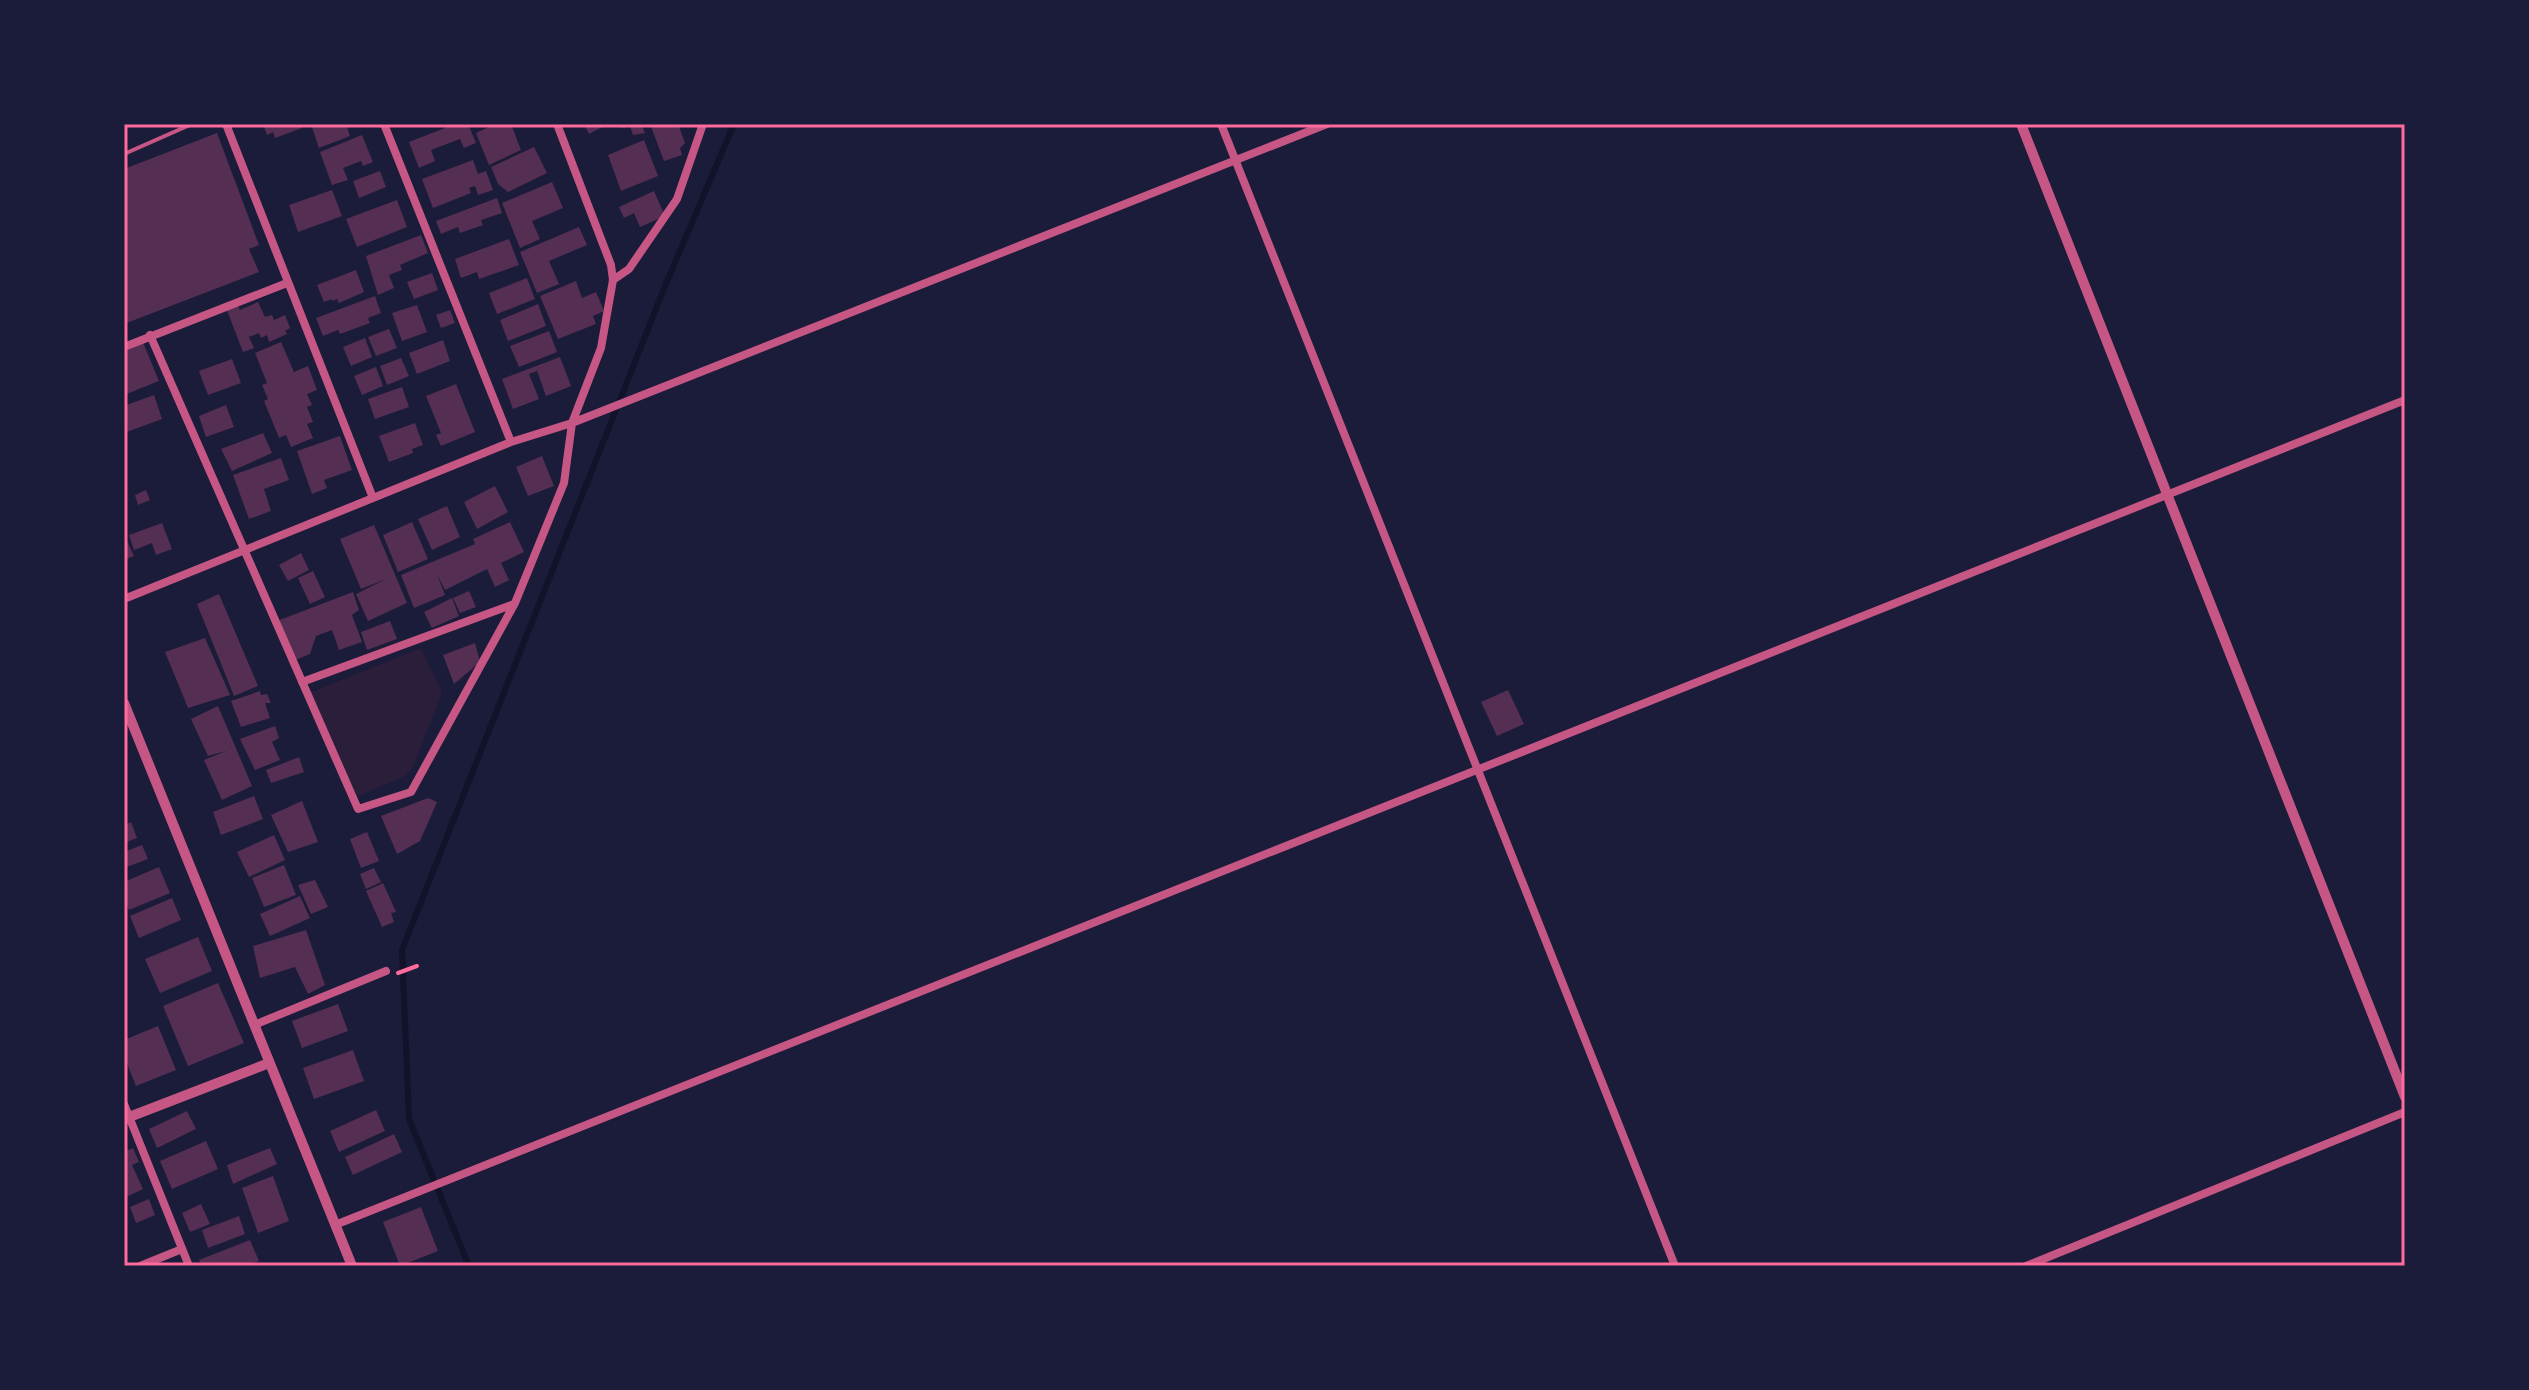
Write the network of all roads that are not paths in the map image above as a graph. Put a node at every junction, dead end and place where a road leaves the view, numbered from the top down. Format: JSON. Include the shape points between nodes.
{"nodes":[{"id":1,"x":192,"y":124,"type":"edge"},
{"id":2,"x":226,"y":124,"type":"edge"},
{"id":3,"x":384,"y":124,"type":"edge"},
{"id":4,"x":557,"y":124,"type":"edge"},
{"id":5,"x":703,"y":124,"type":"edge"},
{"id":6,"x":1221,"y":124,"type":"edge"},
{"id":7,"x":1327,"y":124,"type":"edge"},
{"id":8,"x":2021,"y":124,"type":"edge"},
{"id":9,"x":124,"y":154,"type":"edge"},
{"id":10,"x":1236,"y":160,"type":"junction"},
{"id":11,"x":613,"y":280,"type":"junction"},
{"id":12,"x":287,"y":283,"type":"junction"},
{"id":13,"x":150,"y":335,"type":"junction"},
{"id":14,"x":124,"y":347,"type":"edge"},
{"id":15,"x":2405,"y":400,"type":"edge"},
{"id":16,"x":572,"y":423,"type":"junction"},
{"id":17,"x":511,"y":442,"type":"junction"},
{"id":18,"x":2168,"y":494,"type":"junction"},
{"id":19,"x":373,"y":498,"type":"junction"},
{"id":20,"x":244,"y":550,"type":"junction"},
{"id":21,"x":124,"y":599,"type":"edge"},
{"id":22,"x":515,"y":603,"type":"junction"},
{"id":23,"x":302,"y":682,"type":"junction"},
{"id":24,"x":124,"y":703,"type":"edge"},
{"id":25,"x":1479,"y":771,"type":"junction"},
{"id":26,"x":391,"y":973,"type":"road end"},
{"id":27,"x":254,"y":1025,"type":"junction"},
{"id":28,"x":269,"y":1063,"type":"junction"},
{"id":29,"x":2405,"y":1097,"type":"edge"},
{"id":30,"x":124,"y":1104,"type":"edge"},
{"id":31,"x":2405,"y":1112,"type":"edge"},
{"id":32,"x":127,"y":1118,"type":"edge"},
{"id":33,"x":335,"y":1225,"type":"junction"},
{"id":34,"x":182,"y":1249,"type":"junction"},
{"id":35,"x":140,"y":1266,"type":"edge"},
{"id":36,"x":189,"y":1266,"type":"edge"},
{"id":37,"x":352,"y":1266,"type":"edge"},
{"id":38,"x":1675,"y":1266,"type":"edge"},
{"id":39,"x":2026,"y":1266,"type":"edge"}],
"edges":[{"from":1,"to":9,"type":"lane"},
{"from":2,"to":12,"type":"street"},
{"from":3,"to":17,"type":"street"},
{"from":4,"to":11,"type":"street"},
{"from":5,"to":11,"type":"street","via":[[677,199],[629,269]]},
{"from":6,"to":10,"type":"street"},
{"from":7,"to":10,"type":"street"},
{"from":8,"to":18,"type":"street"},
{"from":10,"to":16,"type":"street"},
{"from":10,"to":25,"type":"street"},
{"from":11,"to":16,"type":"street","via":[[601,348]]},
{"from":12,"to":13,"type":"street"},
{"from":12,"to":19,"type":"street"},
{"from":13,"to":14,"type":"street"},
{"from":13,"to":20,"type":"street"},
{"from":15,"to":18,"type":"street"},
{"from":16,"to":17,"type":"street"},
{"from":16,"to":22,"type":"street","via":[[564,483]]},
{"from":17,"to":19,"type":"street"},
{"from":18,"to":25,"type":"street"},
{"from":18,"to":29,"type":"street"},
{"from":19,"to":20,"type":"street"},
{"from":20,"to":21,"type":"street"},
{"from":20,"to":23,"type":"street"},
{"from":22,"to":23,"type":"street"},
{"from":22,"to":23,"type":"street","via":[[411,792],[358,809]]},
{"from":24,"to":27,"type":"street"},
{"from":25,"to":33,"type":"street"},
{"from":25,"to":38,"type":"street"},
{"from":26,"to":27,"type":"street"},
{"from":27,"to":28,"type":"street"},
{"from":28,"to":32,"type":"street"},
{"from":28,"to":33,"type":"street"},
{"from":30,"to":32,"type":"street"},
{"from":31,"to":39,"type":"street"},
{"from":32,"to":34,"type":"street"},
{"from":33,"to":37,"type":"street"},
{"from":34,"to":35,"type":"street"},
{"from":34,"to":36,"type":"street"}]}
